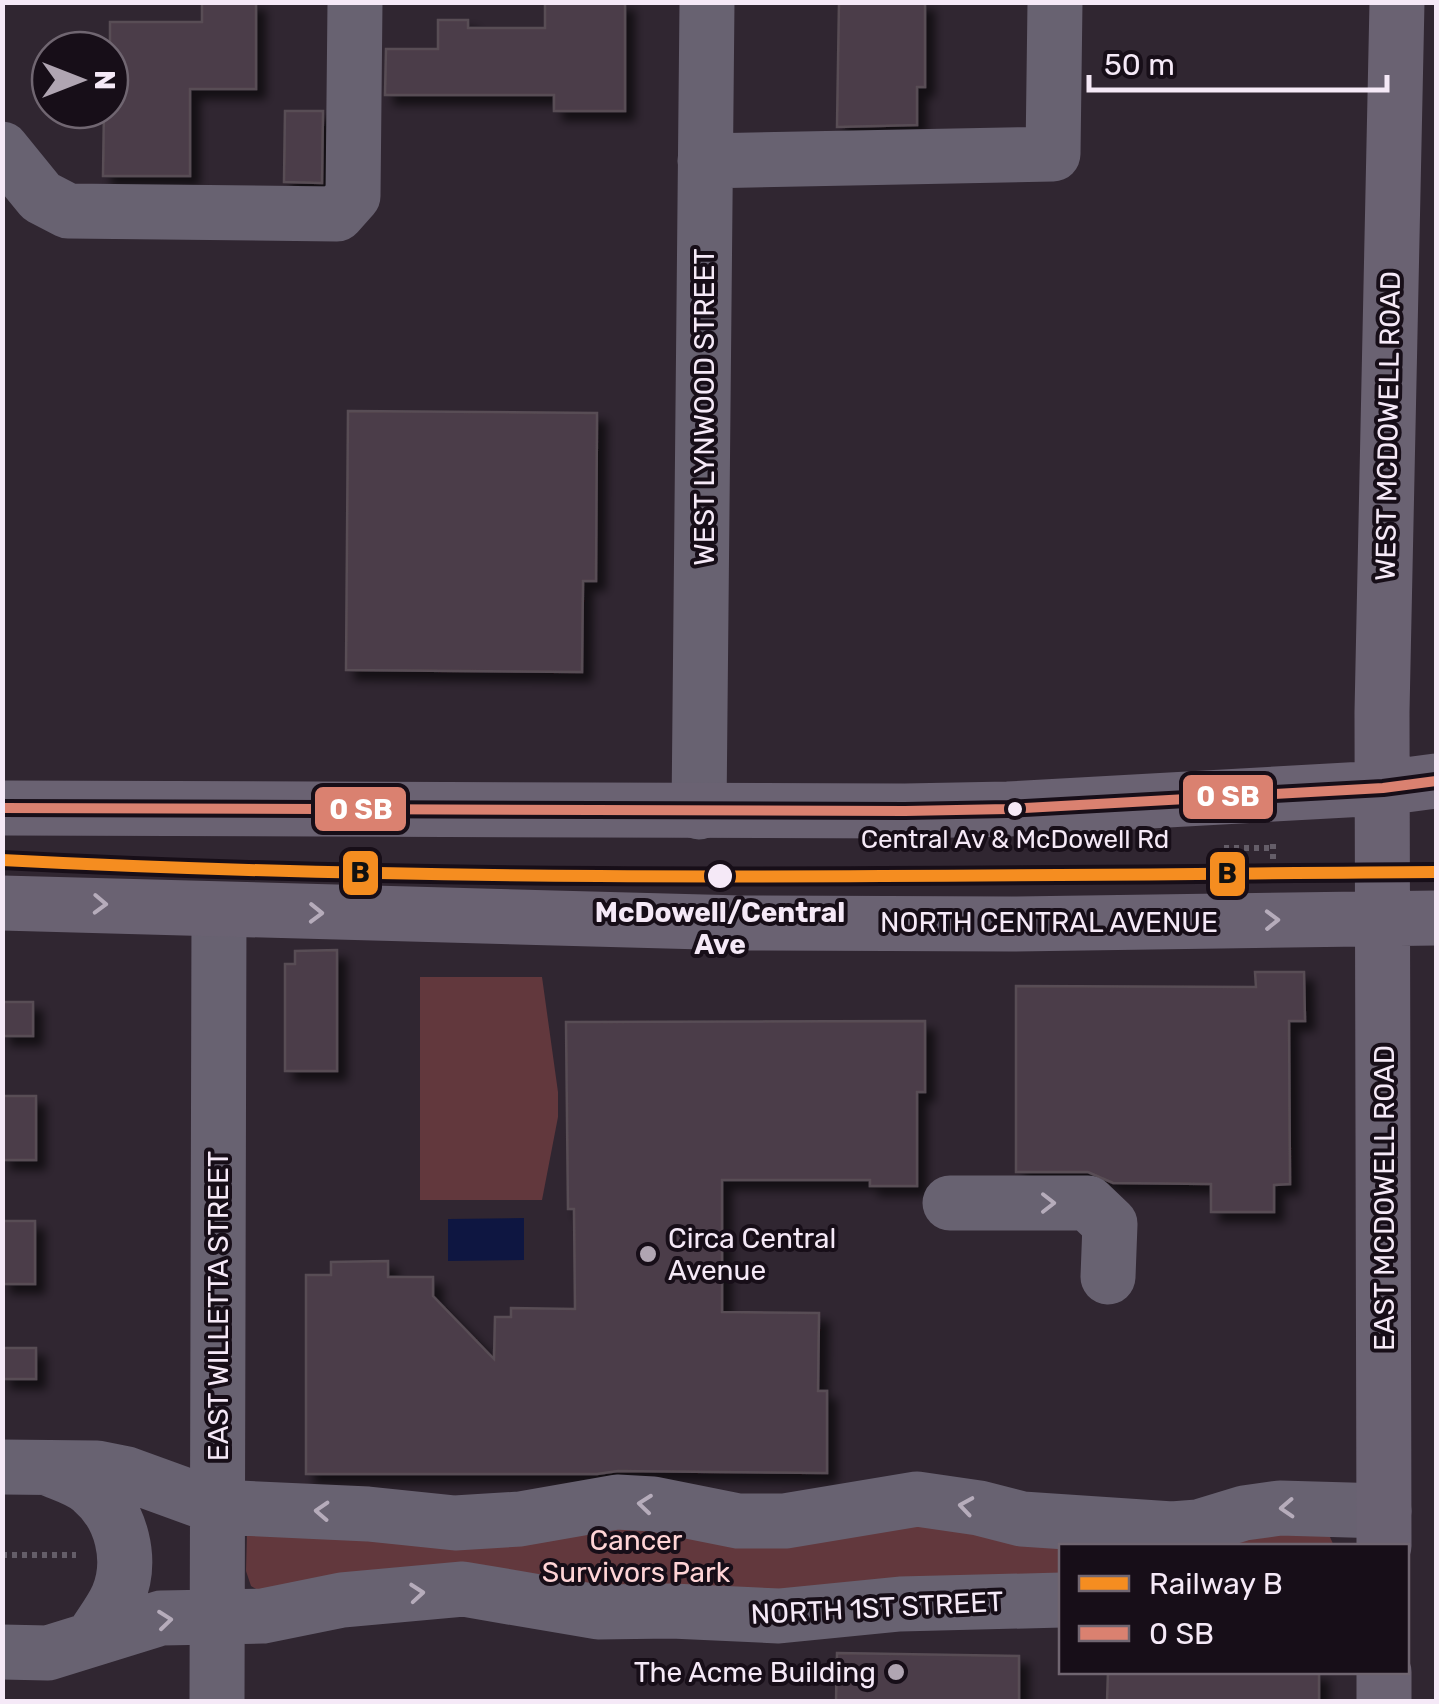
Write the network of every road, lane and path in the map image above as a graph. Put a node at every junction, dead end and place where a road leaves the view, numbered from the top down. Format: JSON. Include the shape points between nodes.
{"nodes":[{"id":1,"x":355,"y":2,"type":"edge"},
{"id":2,"x":707,"y":2,"type":"edge"},
{"id":3,"x":1055,"y":2,"type":"edge"},
{"id":4,"x":1397,"y":2,"type":"edge"},
{"id":5,"x":2,"y":149,"type":"edge"},
{"id":6,"x":705,"y":161,"type":"junction"},
{"id":7,"x":1436,"y":781,"type":"edge"},
{"id":8,"x":1382,"y":788,"type":"junction"},
{"id":9,"x":2,"y":808,"type":"edge"},
{"id":10,"x":699,"y":812,"type":"junction"},
{"id":11,"x":1273,"y":843,"type":"dead end"},
{"id":12,"x":1382,"y":849,"type":"joint"},
{"id":13,"x":1273,"y":866,"type":"dead end"},
{"id":14,"x":2,"y":903,"type":"edge"},
{"id":15,"x":219,"y":911,"type":"junction"},
{"id":16,"x":1383,"y":917,"type":"junction"},
{"id":17,"x":1436,"y":918,"type":"edge"},
{"id":18,"x":950,"y":1203,"type":"dead end"},
{"id":19,"x":1108,"y":1277,"type":"dead end"},
{"id":20,"x":24,"y":1467,"type":"edge"},
{"id":21,"x":218,"y":1506,"type":"junction"},
{"id":22,"x":1384,"y":1529,"type":"edge"},
{"id":23,"x":1172,"y":1538,"type":"edge"},
{"id":24,"x":2,"y":1555,"type":"edge"},
{"id":25,"x":89,"y":1555,"type":"dead end"},
{"id":26,"x":1059,"y":1600,"type":"edge"},
{"id":27,"x":217,"y":1618,"type":"junction"},
{"id":28,"x":93,"y":1637,"type":"junction"},
{"id":29,"x":2,"y":1652,"type":"edge"},
{"id":30,"x":1384,"y":1674,"type":"edge"},
{"id":31,"x":217,"y":1702,"type":"edge"},
{"id":32,"x":1384,"y":1702,"type":"edge"}],
"edges":[{"from":1,"to":5,"type":"street","via":[[353,196],[336,214],[68,210],[41,197]]},
{"from":2,"to":6,"type":"street","name":"WEST LYNWOOD STREET"},
{"from":3,"to":6,"type":"street","via":[[1054,154]]},
{"from":4,"to":8,"type":"main road","name":"WEST MCDOWELL ROAD"},
{"from":6,"to":10,"type":"street","name":"WEST LYNWOOD STREET"},
{"from":7,"to":8,"type":"main road"},
{"from":8,"to":10,"type":"main road","via":[[1008,809]]},
{"from":8,"to":12,"type":"main road","name":"WEST MCDOWELL ROAD"},
{"from":9,"to":10,"type":"main road"},
{"from":11,"to":13,"type":"path"},
{"from":12,"to":16,"type":"main road","name":"EAST MCDOWELL ROAD"},
{"from":14,"to":15,"type":"main road","name":"NORTH CENTRAL AVENUE","one_way":true},
{"from":15,"to":16,"type":"main road","name":"NORTH CENTRAL AVENUE","one_way":true,"via":[[741,924]]},
{"from":15,"to":21,"type":"street","name":"EAST WILLETTA STREET"},
{"from":16,"to":17,"type":"main road","name":"NORTH CENTRAL AVENUE"},
{"from":16,"to":22,"type":"main road","name":"EAST MCDOWELL ROAD"},
{"from":18,"to":19,"type":"street","one_way":true,"via":[[1088,1203],[1110,1224]]},
{"from":20,"to":21,"type":"street","via":[[127,1474]]},
{"from":20,"to":28,"type":"street","via":[[90,1487],[112,1511],[125,1571]]},
{"from":23,"to":21,"type":"street","one_way":true,"via":[[917,1500],[784,1521],[738,1521],[617,1502],[456,1523]]},
{"from":21,"to":27,"type":"street","name":"EAST WILLETTA STREET"},
{"from":22,"to":23,"type":"street","one_way":true,"via":[[1280,1508]]},
{"from":24,"to":25,"type":"path"},
{"from":27,"to":26,"type":"street","name":"NORTH 1ST STREET","one_way":true,"via":[[463,1588],[598,1612],[779,1616],[900,1604]]},
{"from":28,"to":27,"type":"street","name":"NORTH 1ST STREET","one_way":true,"via":[[161,1618]]},
{"from":27,"to":31,"type":"street","name":"EAST WILLETTA STREET"},
{"from":28,"to":29,"type":"street","name":"NORTH 1ST STREET","via":[[48,1653]]},
{"from":30,"to":32,"type":"main road"}]}
